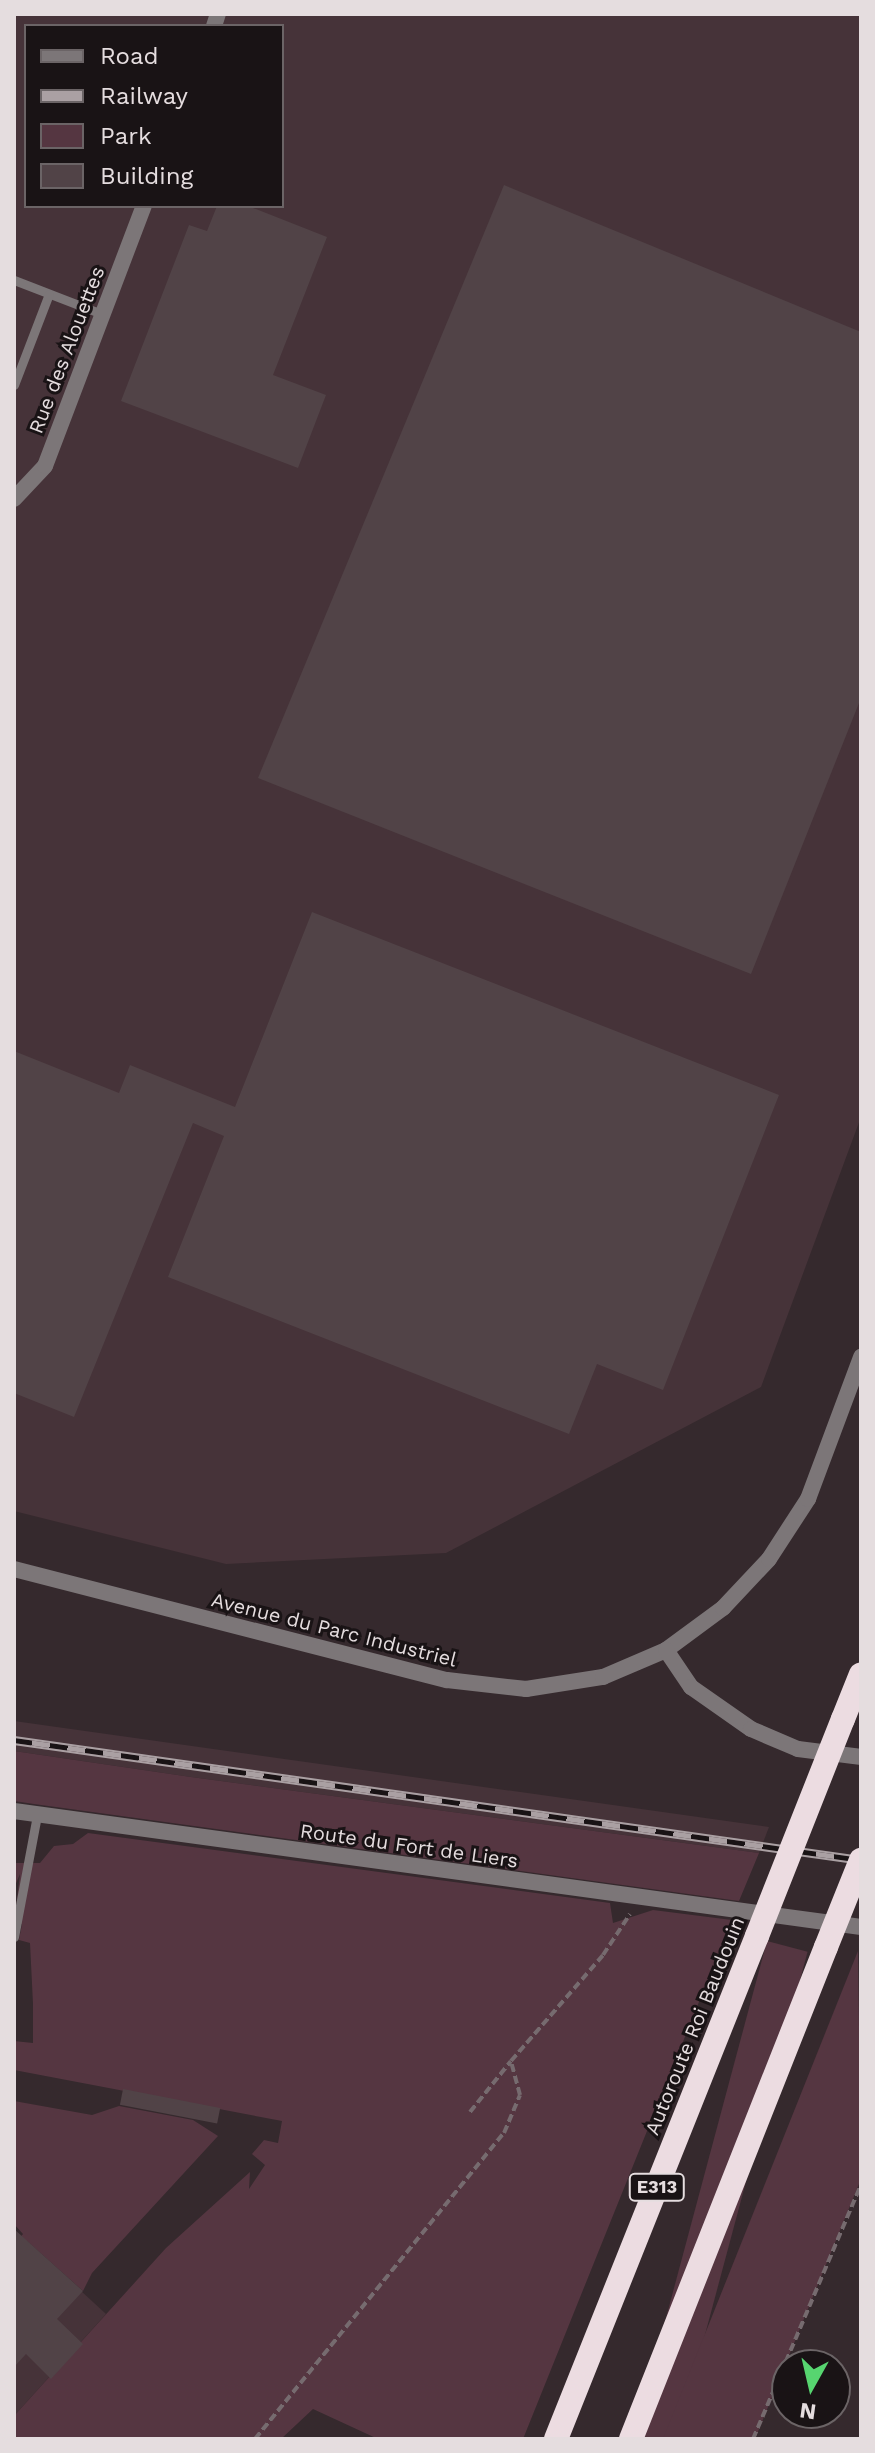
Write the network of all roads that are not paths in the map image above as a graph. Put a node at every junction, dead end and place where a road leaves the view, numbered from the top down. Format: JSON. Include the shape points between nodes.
{"nodes":[{"id":1,"x":143,"y":208,"type":"edge"},
{"id":2,"x":14,"y":280,"type":"edge"},
{"id":3,"x":49,"y":294,"type":"junction"},
{"id":4,"x":102,"y":314,"type":"junction"},
{"id":5,"x":14,"y":385,"type":"edge"},
{"id":6,"x":14,"y":499,"type":"edge"},
{"id":7,"x":861,"y":1357,"type":"edge"},
{"id":8,"x":14,"y":1569,"type":"edge"},
{"id":9,"x":666,"y":1650,"type":"junction"},
{"id":10,"x":861,"y":1674,"type":"edge"},
{"id":11,"x":861,"y":1757,"type":"edge"},
{"id":12,"x":14,"y":1811,"type":"edge"},
{"id":13,"x":37,"y":1815,"type":"junction"},
{"id":14,"x":861,"y":1860,"type":"edge"},
{"id":15,"x":861,"y":1927,"type":"edge"},
{"id":16,"x":14,"y":1937,"type":"edge"},
{"id":17,"x":556,"y":2439,"type":"edge"},
{"id":18,"x":631,"y":2439,"type":"edge"}],
"edges":[{"from":1,"to":4,"type":"street","name":"Rue des Alouettes"},
{"from":2,"to":3,"type":"lane"},
{"from":3,"to":4,"type":"lane"},
{"from":3,"to":5,"type":"lane"},
{"from":4,"to":6,"type":"street","name":"Rue des Alouettes","via":[[45,466]]},
{"from":7,"to":9,"type":"street","name":"Avenue du Parc Industriel","via":[[808,1499],[769,1559],[723,1608]]},
{"from":8,"to":9,"type":"street","name":"Avenue du Parc Industriel","via":[[447,1680],[526,1689],[603,1677]]},
{"from":9,"to":11,"type":"street","via":[[691,1687],[751,1729],[798,1749]]},
{"from":10,"to":17,"type":"highway","name":"Autoroute Roi Baudouin","number":"E313","bridge":true},
{"from":12,"to":13,"type":"street","name":"Route du Fort de Liers"},
{"from":13,"to":15,"type":"street","name":"Route du Fort de Liers"},
{"from":13,"to":16,"type":"lane"},
{"from":14,"to":18,"type":"highway","bridge":true}]}
